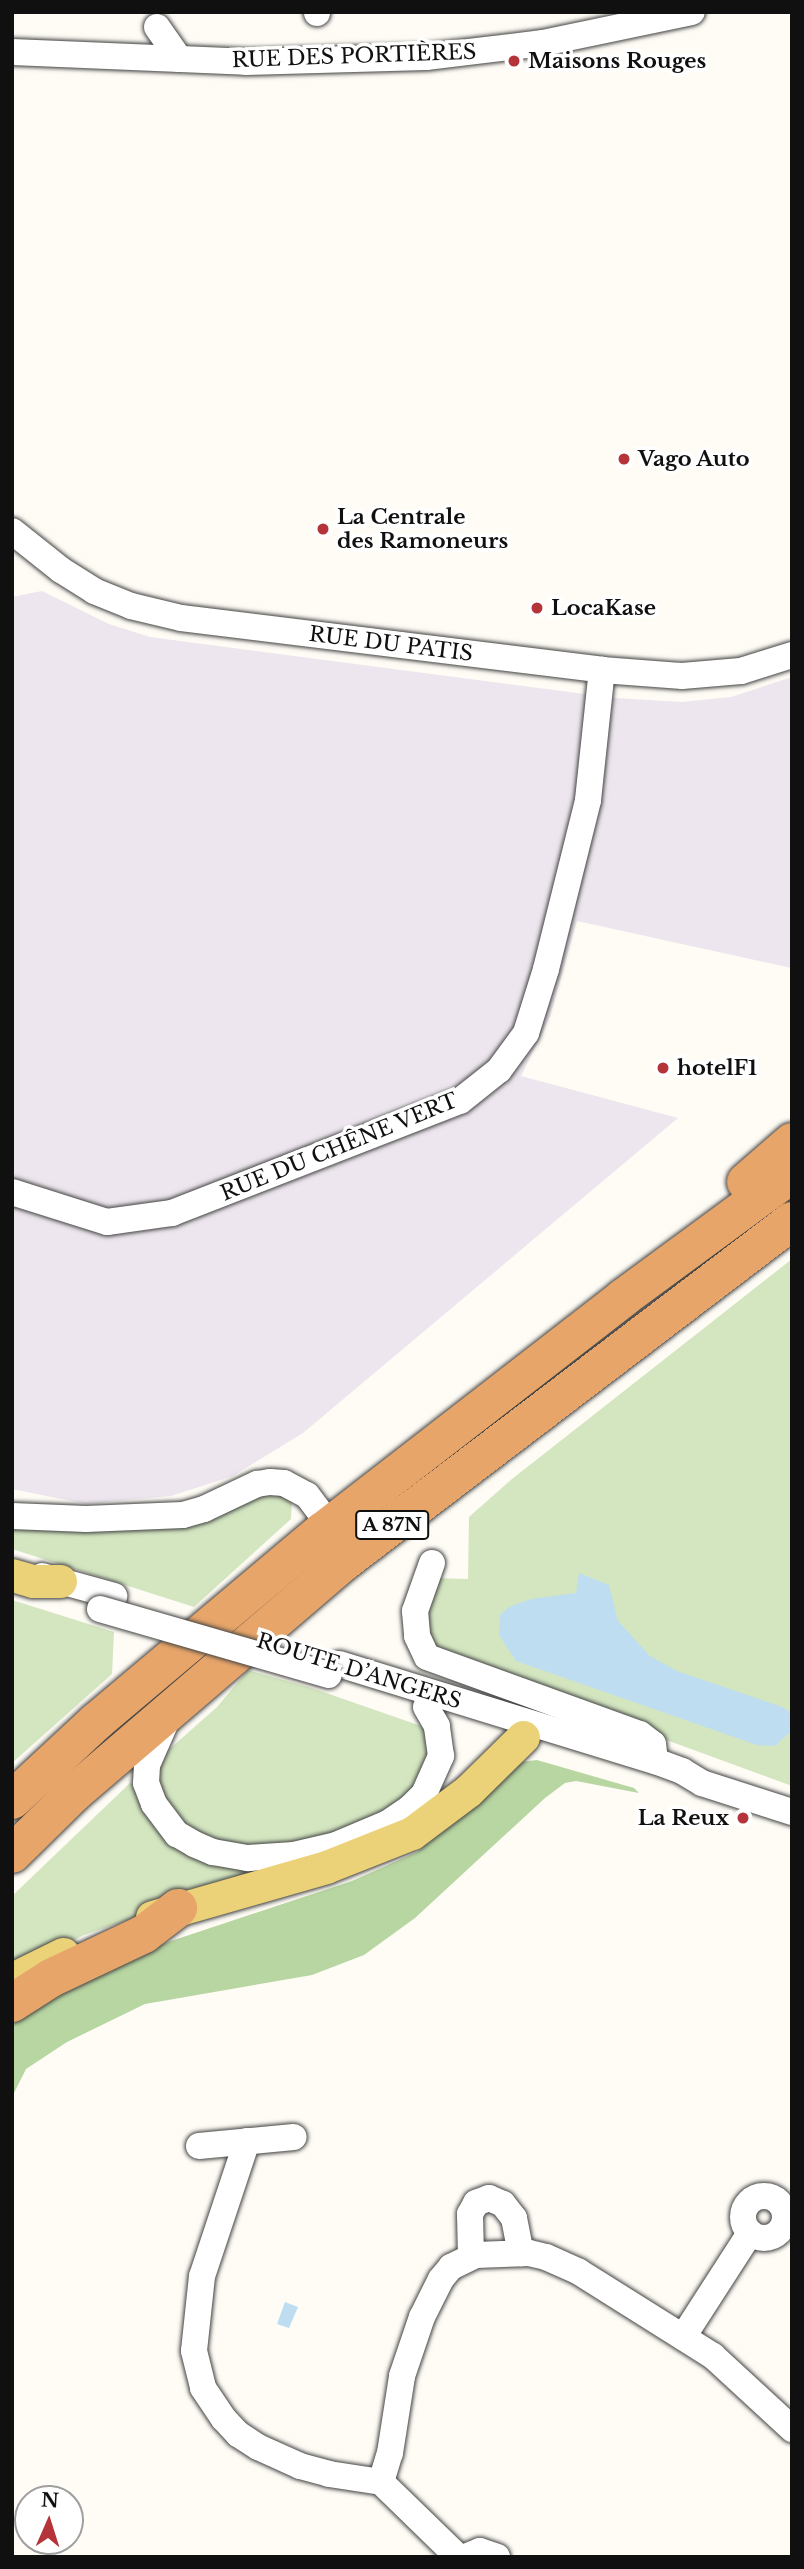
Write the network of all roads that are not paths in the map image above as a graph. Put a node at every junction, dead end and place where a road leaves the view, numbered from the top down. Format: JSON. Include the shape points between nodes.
{"nodes":[{"id":1,"x":692,"y":12,"type":"edge"},
{"id":2,"x":606,"y":22,"type":"edge"},
{"id":3,"x":157,"y":27,"type":"dead end"},
{"id":4,"x":12,"y":52,"type":"edge"},
{"id":5,"x":179,"y":59,"type":"junction"},
{"id":6,"x":15,"y":539,"type":"edge"},
{"id":7,"x":792,"y":655,"type":"edge"},
{"id":8,"x":602,"y":670,"type":"junction"},
{"id":9,"x":792,"y":1142,"type":"edge"},
{"id":10,"x":792,"y":1174,"type":"edge"},
{"id":11,"x":12,"y":1192,"type":"edge"},
{"id":12,"x":792,"y":1221,"type":"edge"},
{"id":13,"x":623,"y":1298,"type":"junction"},
{"id":14,"x":12,"y":1516,"type":"edge"},
{"id":15,"x":330,"y":1525,"type":"junction"},
{"id":16,"x":432,"y":1563,"type":"dead end"},
{"id":17,"x":12,"y":1567,"type":"edge"},
{"id":18,"x":12,"y":1575,"type":"edge"},
{"id":19,"x":60,"y":1581,"type":"junction"},
{"id":20,"x":12,"y":1583,"type":"edge"},
{"id":21,"x":107,"y":1603,"type":"junction"},
{"id":22,"x":334,"y":1670,"type":"junction"},
{"id":23,"x":426,"y":1707,"type":"junction"},
{"id":24,"x":169,"y":1715,"type":"junction"},
{"id":25,"x":523,"y":1737,"type":"junction"},
{"id":26,"x":655,"y":1761,"type":"junction"},
{"id":27,"x":702,"y":1783,"type":"junction"},
{"id":28,"x":12,"y":1800,"type":"edge"},
{"id":29,"x":792,"y":1812,"type":"edge"},
{"id":30,"x":12,"y":1854,"type":"edge"},
{"id":31,"x":178,"y":1908,"type":"junction"},
{"id":32,"x":12,"y":1979,"type":"edge"},
{"id":33,"x":12,"y":2003,"type":"edge"},
{"id":34,"x":295,"y":2137,"type":"dead end"},
{"id":35,"x":247,"y":2141,"type":"junction"},
{"id":36,"x":199,"y":2146,"type":"dead end"},
{"id":37,"x":750,"y":2233,"type":"dead end"},
{"id":38,"x":521,"y":2253,"type":"junction"},
{"id":39,"x":471,"y":2256,"type":"junction"},
{"id":40,"x":683,"y":2337,"type":"junction"},
{"id":41,"x":792,"y":2429,"type":"edge"},
{"id":42,"x":381,"y":2482,"type":"junction"},
{"id":43,"x":458,"y":2557,"type":"edge"},
{"id":44,"x":465,"y":2557,"type":"edge"},
{"id":45,"x":497,"y":2557,"type":"edge"}],
"edges":[{"from":1,"to":2,"type":"street","name":"RUE DES PORTIÈRES"},
{"from":2,"to":5,"type":"street","name":"RUE DES PORTIÈRES","via":[[497,50],[426,57],[306,62]]},
{"from":3,"to":5,"type":"street"},
{"from":4,"to":5,"type":"street","name":"RUE DES PORTIÈRES"},
{"from":6,"to":8,"type":"street","name":"RUE DU PATIS","via":[[94,591],[131,607],[194,620]]},
{"from":7,"to":8,"type":"street","name":"RUE DU PATIS","via":[[741,671],[702,676]]},
{"from":8,"to":11,"type":"street","name":"RUE DU CHÊNE VERT","via":[[588,800],[546,969],[526,1033],[499,1070],[460,1101],[172,1213],[107,1222]]},
{"from":9,"to":13,"type":"highway","via":[[658,1249]]},
{"from":10,"to":13,"type":"highway","number":"A 87N"},
{"from":12,"to":24,"type":"highway","number":"A 87N","via":[[341,1564]]},
{"from":13,"to":15,"type":"highway","number":"A 87N"},
{"from":14,"to":15,"type":"street","via":[[183,1515],[270,1482],[284,1483],[307,1495]]},
{"from":15,"to":28,"type":"highway","number":"A 87N","via":[[97,1721]]},
{"from":16,"to":26,"type":"street","via":[[415,1611],[417,1636],[427,1657],[640,1734],[653,1744]]},
{"from":17,"to":19,"type":"street","name":"ROUTE D’ANGERS"},
{"from":18,"to":19,"type":"main road"},
{"from":19,"to":21,"type":"street","name":"ROUTE D’ANGERS"},
{"from":20,"to":21,"type":"street","name":"ROUTE D’ANGERS"},
{"from":21,"to":22,"type":"street","name":"ROUTE D’ANGERS","bridge":true},
{"from":22,"to":23,"type":"street","name":"ROUTE D’ANGERS"},
{"from":22,"to":26,"type":"street","name":"ROUTE D’ANGERS"},
{"from":23,"to":24,"type":"street","via":[[437,1726],[441,1756],[424,1794],[410,1808],[388,1823],[336,1844],[293,1855],[248,1858],[194,1844],[177,1834],[154,1804],[146,1783],[147,1765]]},
{"from":23,"to":25,"type":"street","name":"ROUTE D’ANGERS"},
{"from":24,"to":30,"type":"highway","number":"A 87N","via":[[74,1793]]},
{"from":25,"to":27,"type":"street","name":"ROUTE D’ANGERS","via":[[654,1777]]},
{"from":25,"to":31,"type":"main road","via":[[468,1791],[412,1833],[326,1867]]},
{"from":26,"to":27,"type":"street","name":"ROUTE D’ANGERS"},
{"from":27,"to":29,"type":"street","name":"ROUTE D’ANGERS"},
{"from":31,"to":32,"type":"main road","via":[[136,1922]]},
{"from":31,"to":33,"type":"highway","via":[[144,1934],[51,1978]]},
{"from":34,"to":35,"type":"street"},
{"from":35,"to":36,"type":"street"},
{"from":35,"to":42,"type":"street","via":[[201,2284],[194,2351],[204,2388],[224,2419],[258,2446],[300,2466]]},
{"from":37,"to":40,"type":"street"},
{"from":38,"to":39,"type":"street"},
{"from":38,"to":39,"type":"street","via":[[514,2218],[503,2204],[489,2198],[476,2203],[470,2214]]},
{"from":38,"to":40,"type":"street","via":[[561,2263]]},
{"from":39,"to":42,"type":"street","via":[[441,2279],[422,2317],[402,2376]]},
{"from":40,"to":41,"type":"street","via":[[729,2368]]},
{"from":42,"to":43,"type":"street"},
{"from":44,"to":45,"type":"street","via":[[480,2551]]}]}
